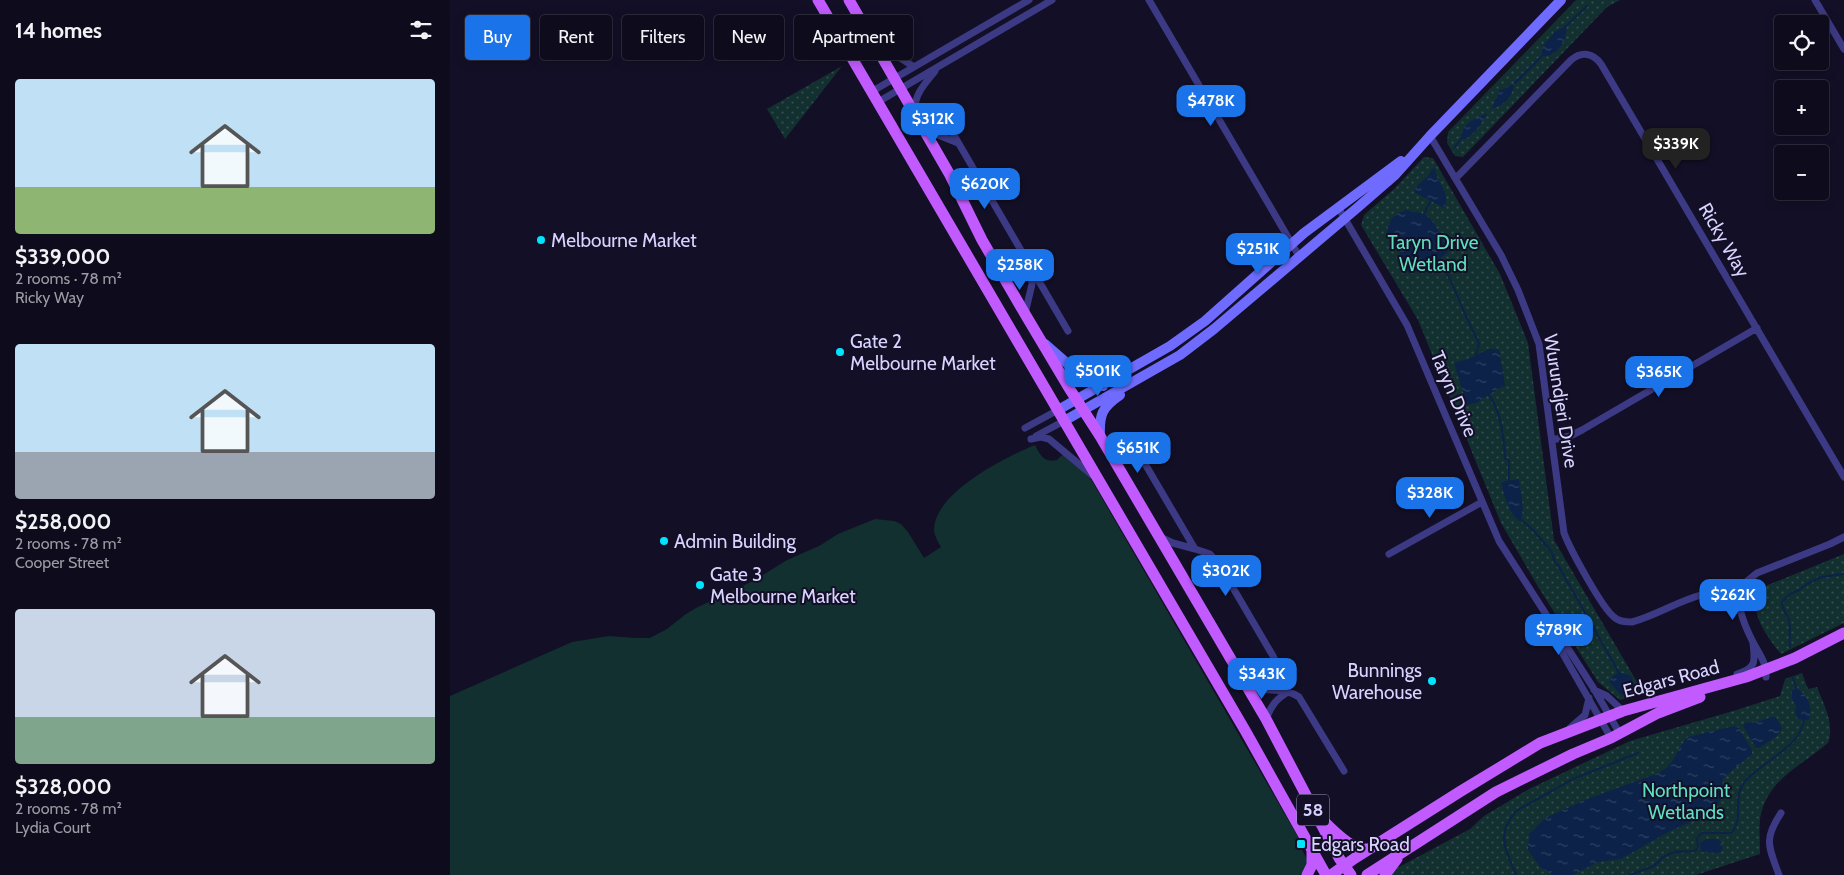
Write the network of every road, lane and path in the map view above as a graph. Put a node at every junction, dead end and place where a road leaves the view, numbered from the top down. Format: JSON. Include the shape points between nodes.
{"nodes":[{"id":1,"x":818,"y":0,"type":"edge"},
{"id":2,"x":849,"y":0,"type":"edge"},
{"id":3,"x":1029,"y":0,"type":"edge"},
{"id":4,"x":1052,"y":0,"type":"edge"},
{"id":5,"x":1149,"y":0,"type":"edge"},
{"id":6,"x":1561,"y":0,"type":"edge"},
{"id":7,"x":1815,"y":0,"type":"edge"},
{"id":8,"x":858,"y":15,"type":"edge"},
{"id":9,"x":1844,"y":49,"type":"edge"},
{"id":10,"x":883,"y":60,"type":"edge"},
{"id":11,"x":904,"y":60,"type":"edge"},
{"id":12,"x":938,"y":66,"type":"junction"},
{"id":13,"x":914,"y":67,"type":"junction"},
{"id":14,"x":897,"y":84,"type":"junction"},
{"id":15,"x":871,"y":92,"type":"junction"},
{"id":16,"x":878,"y":102,"type":"junction"},
{"id":17,"x":918,"y":119,"type":"junction"},
{"id":18,"x":948,"y":125,"type":"dead end"},
{"id":19,"x":1430,"y":136,"type":"junction"},
{"id":20,"x":958,"y":143,"type":"junction"},
{"id":21,"x":1456,"y":178,"type":"junction"},
{"id":22,"x":1338,"y":207,"type":"junction"},
{"id":23,"x":1345,"y":218,"type":"junction"},
{"id":24,"x":1291,"y":244,"type":"junction"},
{"id":25,"x":1299,"y":256,"type":"junction"},
{"id":26,"x":1030,"y":267,"type":"junction"},
{"id":27,"x":1025,"y":314,"type":"junction"},
{"id":28,"x":1205,"y":321,"type":"junction"},
{"id":29,"x":1757,"y":328,"type":"junction"},
{"id":30,"x":1214,"y":329,"type":"junction"},
{"id":31,"x":1068,"y":331,"type":"dead end"},
{"id":32,"x":1039,"y":338,"type":"junction"},
{"id":33,"x":1139,"y":380,"type":"junction"},
{"id":34,"x":1103,"y":386,"type":"junction"},
{"id":35,"x":1080,"y":405,"type":"junction"},
{"id":36,"x":1058,"y":410,"type":"junction"},
{"id":37,"x":1064,"y":421,"type":"junction"},
{"id":38,"x":1025,"y":428,"type":"dead end"},
{"id":39,"x":1130,"y":439,"type":"dead end"},
{"id":40,"x":1102,"y":440,"type":"junction"},
{"id":41,"x":1552,"y":440,"type":"junction"},
{"id":42,"x":1141,"y":458,"type":"junction"},
{"id":43,"x":1844,"y":477,"type":"edge"},
{"id":44,"x":1101,"y":483,"type":"junction"},
{"id":45,"x":1482,"y":502,"type":"junction"},
{"id":46,"x":1158,"y":536,"type":"junction"},
{"id":47,"x":1844,"y":537,"type":"edge"},
{"id":48,"x":1195,"y":549,"type":"junction"},
{"id":49,"x":1389,"y":554,"type":"dead end"},
{"id":50,"x":1526,"y":586,"type":"junction"},
{"id":51,"x":1739,"y":595,"type":"junction"},
{"id":52,"x":1844,"y":633,"type":"edge"},
{"id":53,"x":1844,"y":640,"type":"edge"},
{"id":54,"x":1753,"y":643,"type":"junction"},
{"id":55,"x":1766,"y":673,"type":"junction"},
{"id":56,"x":1245,"y":683,"type":"junction"},
{"id":57,"x":1594,"y":690,"type":"junction"},
{"id":58,"x":1288,"y":692,"type":"junction"},
{"id":59,"x":1589,"y":698,"type":"junction"},
{"id":60,"x":1668,"y":698,"type":"junction"},
{"id":61,"x":1623,"y":710,"type":"junction"},
{"id":62,"x":1605,"y":717,"type":"junction"},
{"id":63,"x":1266,"y":719,"type":"junction"},
{"id":64,"x":1559,"y":735,"type":"junction"},
{"id":65,"x":1616,"y":736,"type":"junction"},
{"id":66,"x":1344,"y":770,"type":"dead end"},
{"id":67,"x":1781,"y":813,"type":"dead end"},
{"id":68,"x":1316,"y":814,"type":"junction"},
{"id":69,"x":1368,"y":849,"type":"junction"},
{"id":70,"x":1312,"y":850,"type":"junction"},
{"id":71,"x":1401,"y":854,"type":"junction"},
{"id":72,"x":1344,"y":865,"type":"junction"},
{"id":73,"x":1306,"y":875,"type":"edge"},
{"id":74,"x":1326,"y":875,"type":"edge"},
{"id":75,"x":1331,"y":875,"type":"edge"},
{"id":76,"x":1351,"y":875,"type":"edge"},
{"id":77,"x":1367,"y":875,"type":"edge"},
{"id":78,"x":1385,"y":875,"type":"edge"},
{"id":79,"x":1779,"y":875,"type":"edge"}],
"edges":[{"from":1,"to":15,"type":"main road","number":"58"},
{"from":2,"to":8,"type":"main road","number":"58"},
{"from":3,"to":13,"type":"street"},
{"from":4,"to":12,"type":"street"},
{"from":5,"to":24,"type":"street"},
{"from":6,"to":19,"type":"street"},
{"from":7,"to":9,"type":"street"},
{"from":10,"to":14,"type":"main road","number":"58"},
{"from":11,"to":13,"type":"street"},
{"from":12,"to":14,"type":"street"},
{"from":12,"to":17,"type":"street","via":[[918,95],[915,104]]},
{"from":13,"to":14,"type":"street"},
{"from":14,"to":15,"type":"street"},
{"from":14,"to":16,"type":"street"},
{"from":14,"to":17,"type":"main road","number":"58"},
{"from":15,"to":16,"type":"main road","number":"58"},
{"from":16,"to":36,"type":"main road","number":"58"},
{"from":17,"to":20,"type":"street","via":[[933,133]]},
{"from":17,"to":27,"type":"main road","number":"58"},
{"from":18,"to":20,"type":"street"},
{"from":19,"to":21,"type":"street","name":"Wurundjeri Drive"},
{"from":19,"to":22,"type":"street","via":[[1390,171]]},
{"from":19,"to":23,"type":"street","via":[[1395,175]]},
{"from":20,"to":26,"type":"street"},
{"from":21,"to":29,"type":"street","name":"Ricky Way","via":[[1571,60],[1583,54],[1594,56]]},
{"from":21,"to":41,"type":"street","name":"Wurundjeri Drive","via":[[1511,274],[1535,332]]},
{"from":22,"to":23,"type":"street","name":"Taryn Drive"},
{"from":22,"to":24,"type":"street"},
{"from":23,"to":25,"type":"street"},
{"from":23,"to":45,"type":"street","name":"Taryn Drive","via":[[1408,325]]},
{"from":24,"to":25,"type":"street"},
{"from":24,"to":28,"type":"street"},
{"from":25,"to":30,"type":"street"},
{"from":26,"to":27,"type":"street","via":[[1032,284]]},
{"from":26,"to":31,"type":"street"},
{"from":27,"to":32,"type":"main road","number":"58"},
{"from":28,"to":30,"type":"street"},
{"from":28,"to":34,"type":"street"},
{"from":29,"to":41,"type":"street","via":[[1582,430]]},
{"from":29,"to":43,"type":"street","name":"Ricky Way"},
{"from":30,"to":33,"type":"street"},
{"from":32,"to":34,"type":"street","via":[[1086,380]]},
{"from":32,"to":35,"type":"main road","number":"58"},
{"from":33,"to":35,"type":"street"},
{"from":33,"to":40,"type":"street","via":[[1104,410],[1100,417]]},
{"from":34,"to":35,"type":"street"},
{"from":35,"to":36,"type":"street"},
{"from":35,"to":37,"type":"street"},
{"from":35,"to":40,"type":"main road","number":"58"},
{"from":36,"to":37,"type":"main road","number":"58"},
{"from":36,"to":38,"type":"street"},
{"from":37,"to":44,"type":"main road","number":"58"},
{"from":37,"to":44,"type":"street","via":[[1031,440],[1049,439]]},
{"from":39,"to":42,"type":"street"},
{"from":40,"to":42,"type":"street"},
{"from":40,"to":46,"type":"main road","number":"58"},
{"from":41,"to":51,"type":"street","name":"Wurundjeri Drive","via":[[1564,533],[1613,617],[1625,622],[1639,620],[1708,592]]},
{"from":42,"to":48,"type":"street"},
{"from":44,"to":70,"type":"main road","number":"58"},
{"from":45,"to":49,"type":"street"},
{"from":45,"to":50,"type":"street","name":"Taryn Drive","via":[[1499,542]]},
{"from":46,"to":48,"type":"street","via":[[1173,544]]},
{"from":46,"to":56,"type":"main road","number":"58"},
{"from":47,"to":51,"type":"street","via":[[1757,573],[1746,582]]},
{"from":48,"to":58,"type":"street","via":[[1210,554],[1219,564],[1273,656]]},
{"from":50,"to":57,"type":"street","name":"Taryn Drive"},
{"from":50,"to":59,"type":"street","name":"Taryn Drive"},
{"from":51,"to":54,"type":"street","via":[[1740,610]]},
{"from":52,"to":55,"type":"main road","name":"Edgars Road"},
{"from":53,"to":55,"type":"main road","name":"Edgars Road","via":[[1798,663]]},
{"from":54,"to":55,"type":"street"},
{"from":54,"to":60,"type":"street","via":[[1754,662],[1748,670],[1689,688]]},
{"from":55,"to":60,"type":"main road","name":"Edgars Road"},
{"from":55,"to":65,"type":"main road","name":"Edgars Road","via":[[1674,706]]},
{"from":56,"to":58,"type":"street","via":[[1261,690]]},
{"from":56,"to":63,"type":"main road","number":"58"},
{"from":57,"to":61,"type":"street"},
{"from":57,"to":62,"type":"street","name":"Taryn Drive"},
{"from":58,"to":63,"type":"street","via":[[1273,704]]},
{"from":58,"to":66,"type":"street","via":[[1303,701]]},
{"from":59,"to":62,"type":"street","name":"Taryn Drive"},
{"from":59,"to":64,"type":"street","via":[[1585,715]]},
{"from":60,"to":61,"type":"main road","name":"Edgars Road"},
{"from":61,"to":62,"type":"main road","name":"Edgars Road"},
{"from":62,"to":64,"type":"main road","name":"Edgars Road"},
{"from":62,"to":65,"type":"street","name":"Taryn Drive"},
{"from":63,"to":68,"type":"main road","number":"58"},
{"from":64,"to":69,"type":"main road","name":"Edgars Road","via":[[1514,758]]},
{"from":65,"to":71,"type":"main road","name":"Edgars Road","via":[[1496,792]]},
{"from":67,"to":79,"type":"street","via":[[1769,838]]},
{"from":68,"to":69,"type":"main road","via":[[1353,846]]},
{"from":68,"to":72,"type":"main road","number":"58"},
{"from":69,"to":72,"type":"main road","name":"Edgars Road"},
{"from":70,"to":73,"type":"main road","via":[[1312,865]]},
{"from":70,"to":74,"type":"main road","number":"58"},
{"from":71,"to":77,"type":"main road","name":"Edgars Road"},
{"from":71,"to":78,"type":"main road"},
{"from":72,"to":75,"type":"main road","name":"Edgars Road"},
{"from":72,"to":76,"type":"main road","number":"58"}]}
